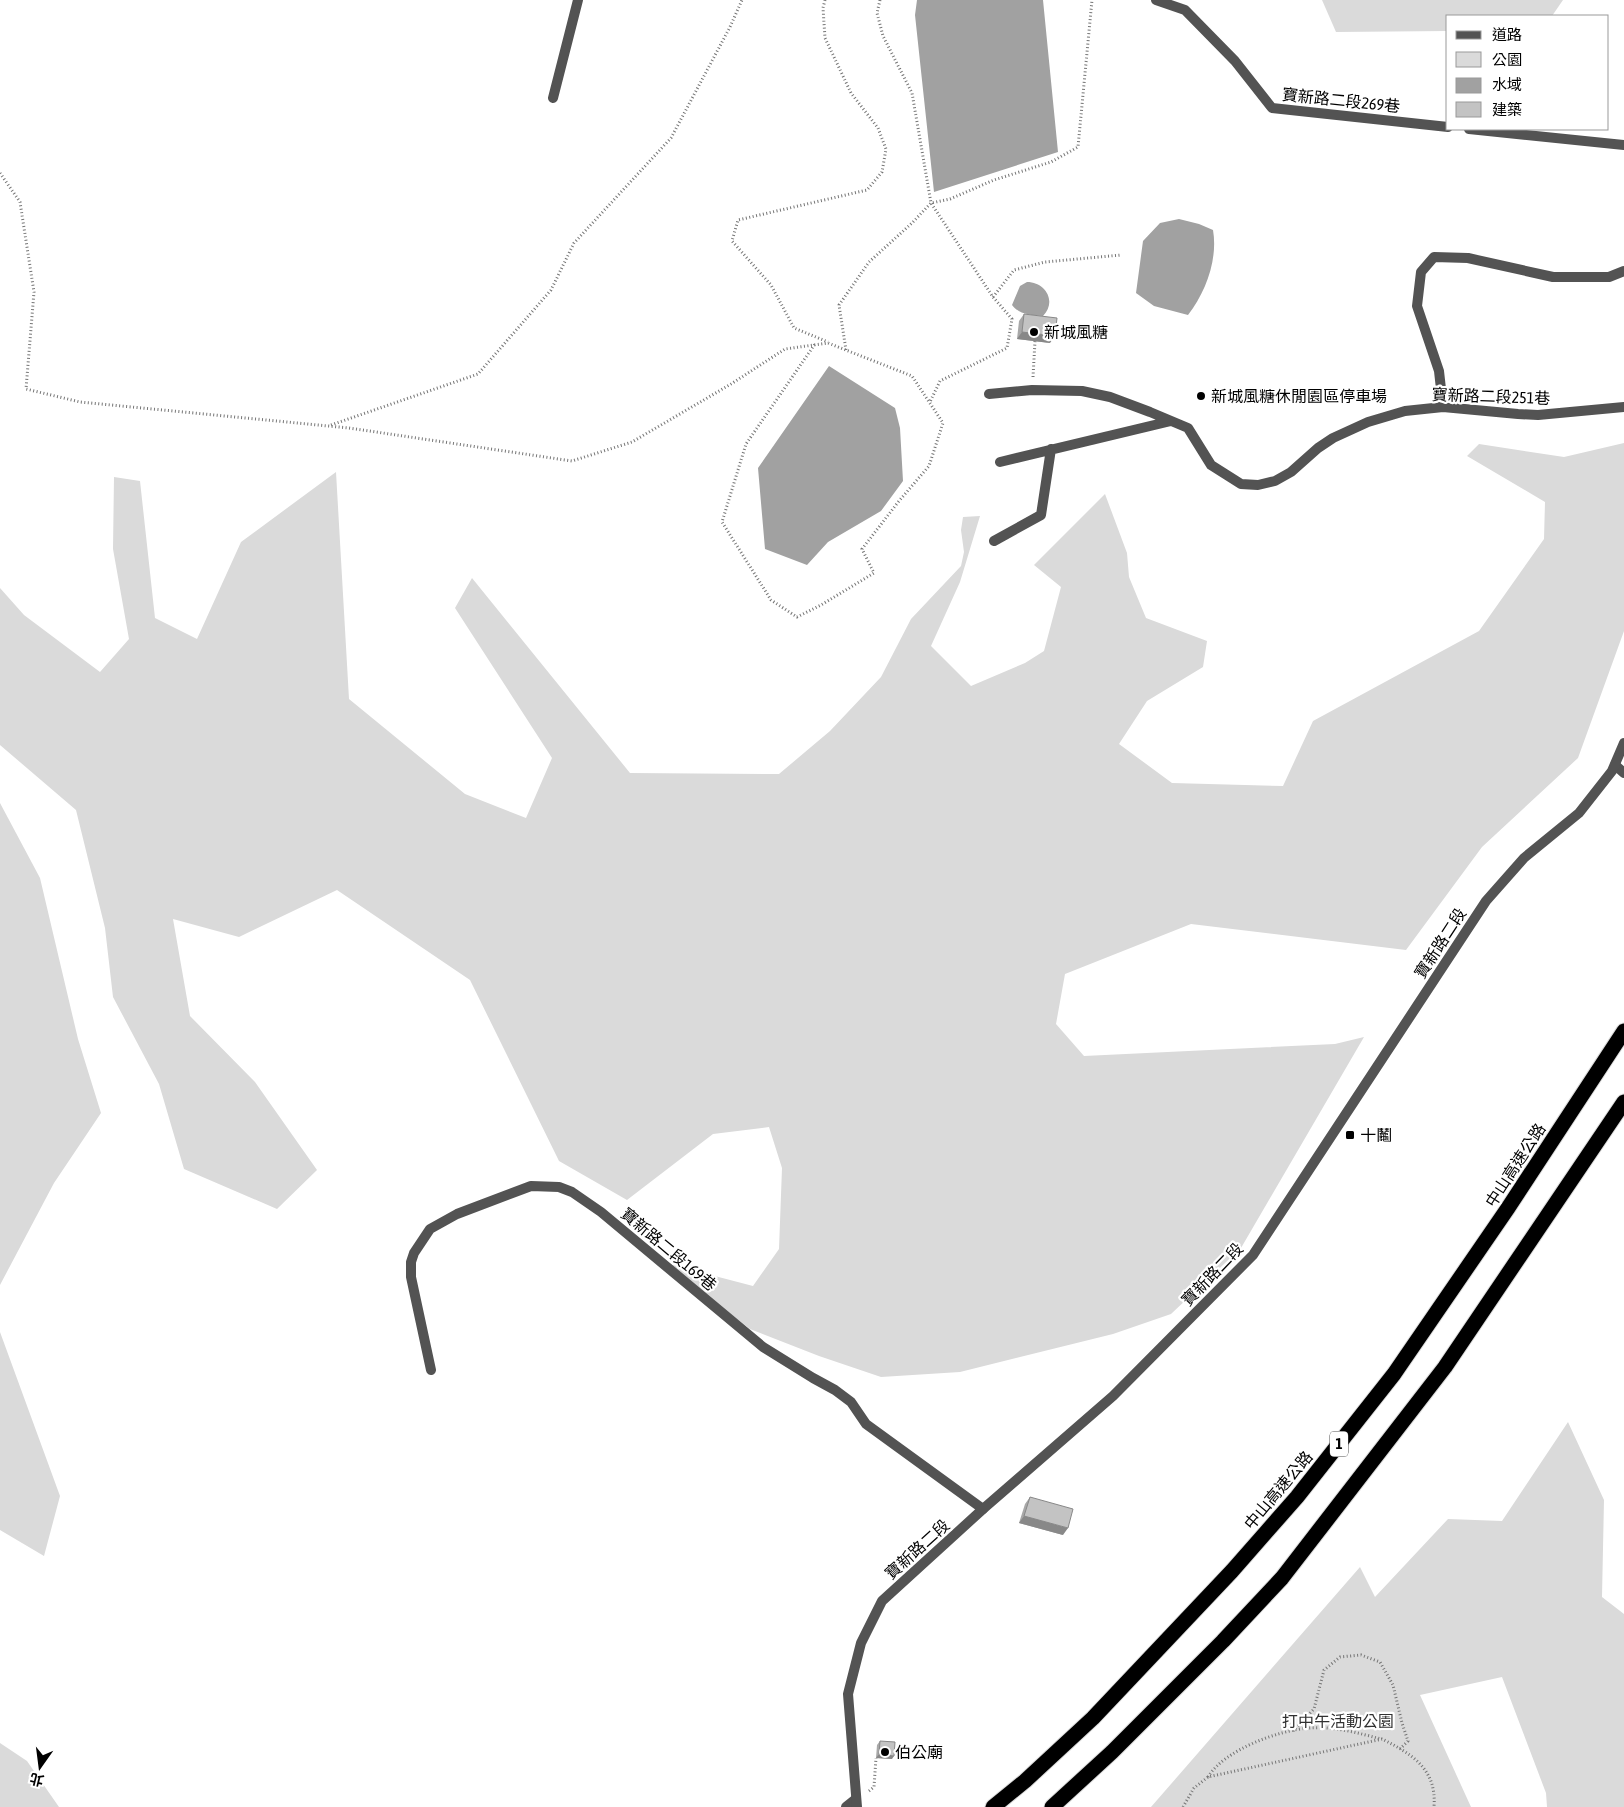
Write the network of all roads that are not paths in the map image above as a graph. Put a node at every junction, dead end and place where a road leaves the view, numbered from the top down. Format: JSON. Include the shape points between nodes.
{"nodes":[{"id":1,"x":578,"y":0,"type":"edge"},
{"id":2,"x":1156,"y":0,"type":"edge"},
{"id":3,"x":554,"y":98,"type":"dead end"},
{"id":4,"x":1446,"y":126,"type":"edge"},
{"id":5,"x":1478,"y":130,"type":"edge"},
{"id":6,"x":1624,"y":145,"type":"edge"},
{"id":7,"x":1624,"y":271,"type":"edge"},
{"id":8,"x":989,"y":394,"type":"dead end"},
{"id":9,"x":1443,"y":407,"type":"junction"},
{"id":10,"x":1624,"y":407,"type":"edge"},
{"id":11,"x":1171,"y":421,"type":"junction"},
{"id":12,"x":1051,"y":449,"type":"junction"},
{"id":13,"x":1000,"y":462,"type":"dead end"},
{"id":14,"x":994,"y":540,"type":"dead end"},
{"id":15,"x":1624,"y":742,"type":"edge"},
{"id":16,"x":1615,"y":765,"type":"junction"},
{"id":17,"x":1624,"y":773,"type":"edge"},
{"id":18,"x":1624,"y":1031,"type":"edge"},
{"id":19,"x":1624,"y":1102,"type":"edge"},
{"id":20,"x":430,"y":1370,"type":"dead end"},
{"id":21,"x":983,"y":1509,"type":"junction"},
{"id":22,"x":856,"y":1803,"type":"edge"},
{"id":23,"x":846,"y":1807,"type":"edge"},
{"id":24,"x":993,"y":1807,"type":"edge"},
{"id":25,"x":1052,"y":1807,"type":"edge"}],
"edges":[{"from":1,"to":3,"type":"street"},
{"from":2,"to":4,"type":"street","name":"寶新路二段269巷","via":[[1185,10],[1235,61],[1272,108]]},
{"from":5,"to":6,"type":"street"},
{"from":7,"to":9,"type":"street","via":[[1609,277],[1553,277],[1468,258],[1434,257],[1421,272],[1417,306],[1439,371]]},
{"from":8,"to":11,"type":"street","name":"寶新路二段251巷","via":[[1032,390],[1082,391],[1110,397]]},
{"from":9,"to":10,"type":"street","name":"寶新路二段251巷","via":[[1538,415]]},
{"from":9,"to":11,"type":"street","name":"寶新路二段251巷","via":[[1405,411],[1368,422],[1333,438],[1291,472],[1275,481],[1258,485],[1241,484],[1211,465],[1188,428]]},
{"from":11,"to":12,"type":"street"},
{"from":12,"to":13,"type":"street"},
{"from":12,"to":14,"type":"street","via":[[1041,515]]},
{"from":15,"to":16,"type":"street","name":"寶新路二段"},
{"from":16,"to":17,"type":"street"},
{"from":16,"to":21,"type":"street","name":"寶新路二段","via":[[1579,813],[1524,858],[1486,901],[1253,1255],[1113,1396]]},
{"from":18,"to":24,"type":"highway","name":"中山高速公路","number":"1","via":[[1394,1374],[1297,1497],[1093,1718]]},
{"from":19,"to":25,"type":"highway","number":"1","via":[[1445,1367],[1282,1578],[1196,1669]]},
{"from":20,"to":21,"type":"street","name":"寶新路二段169巷","via":[[411,1277],[411,1262],[430,1229],[456,1214],[531,1186],[559,1187],[601,1212],[763,1347],[835,1390],[851,1402],[866,1424]]},
{"from":21,"to":22,"type":"street","name":"寶新路二段","via":[[882,1601],[861,1643],[848,1694]]},
{"from":22,"to":23,"type":"street"}]}
